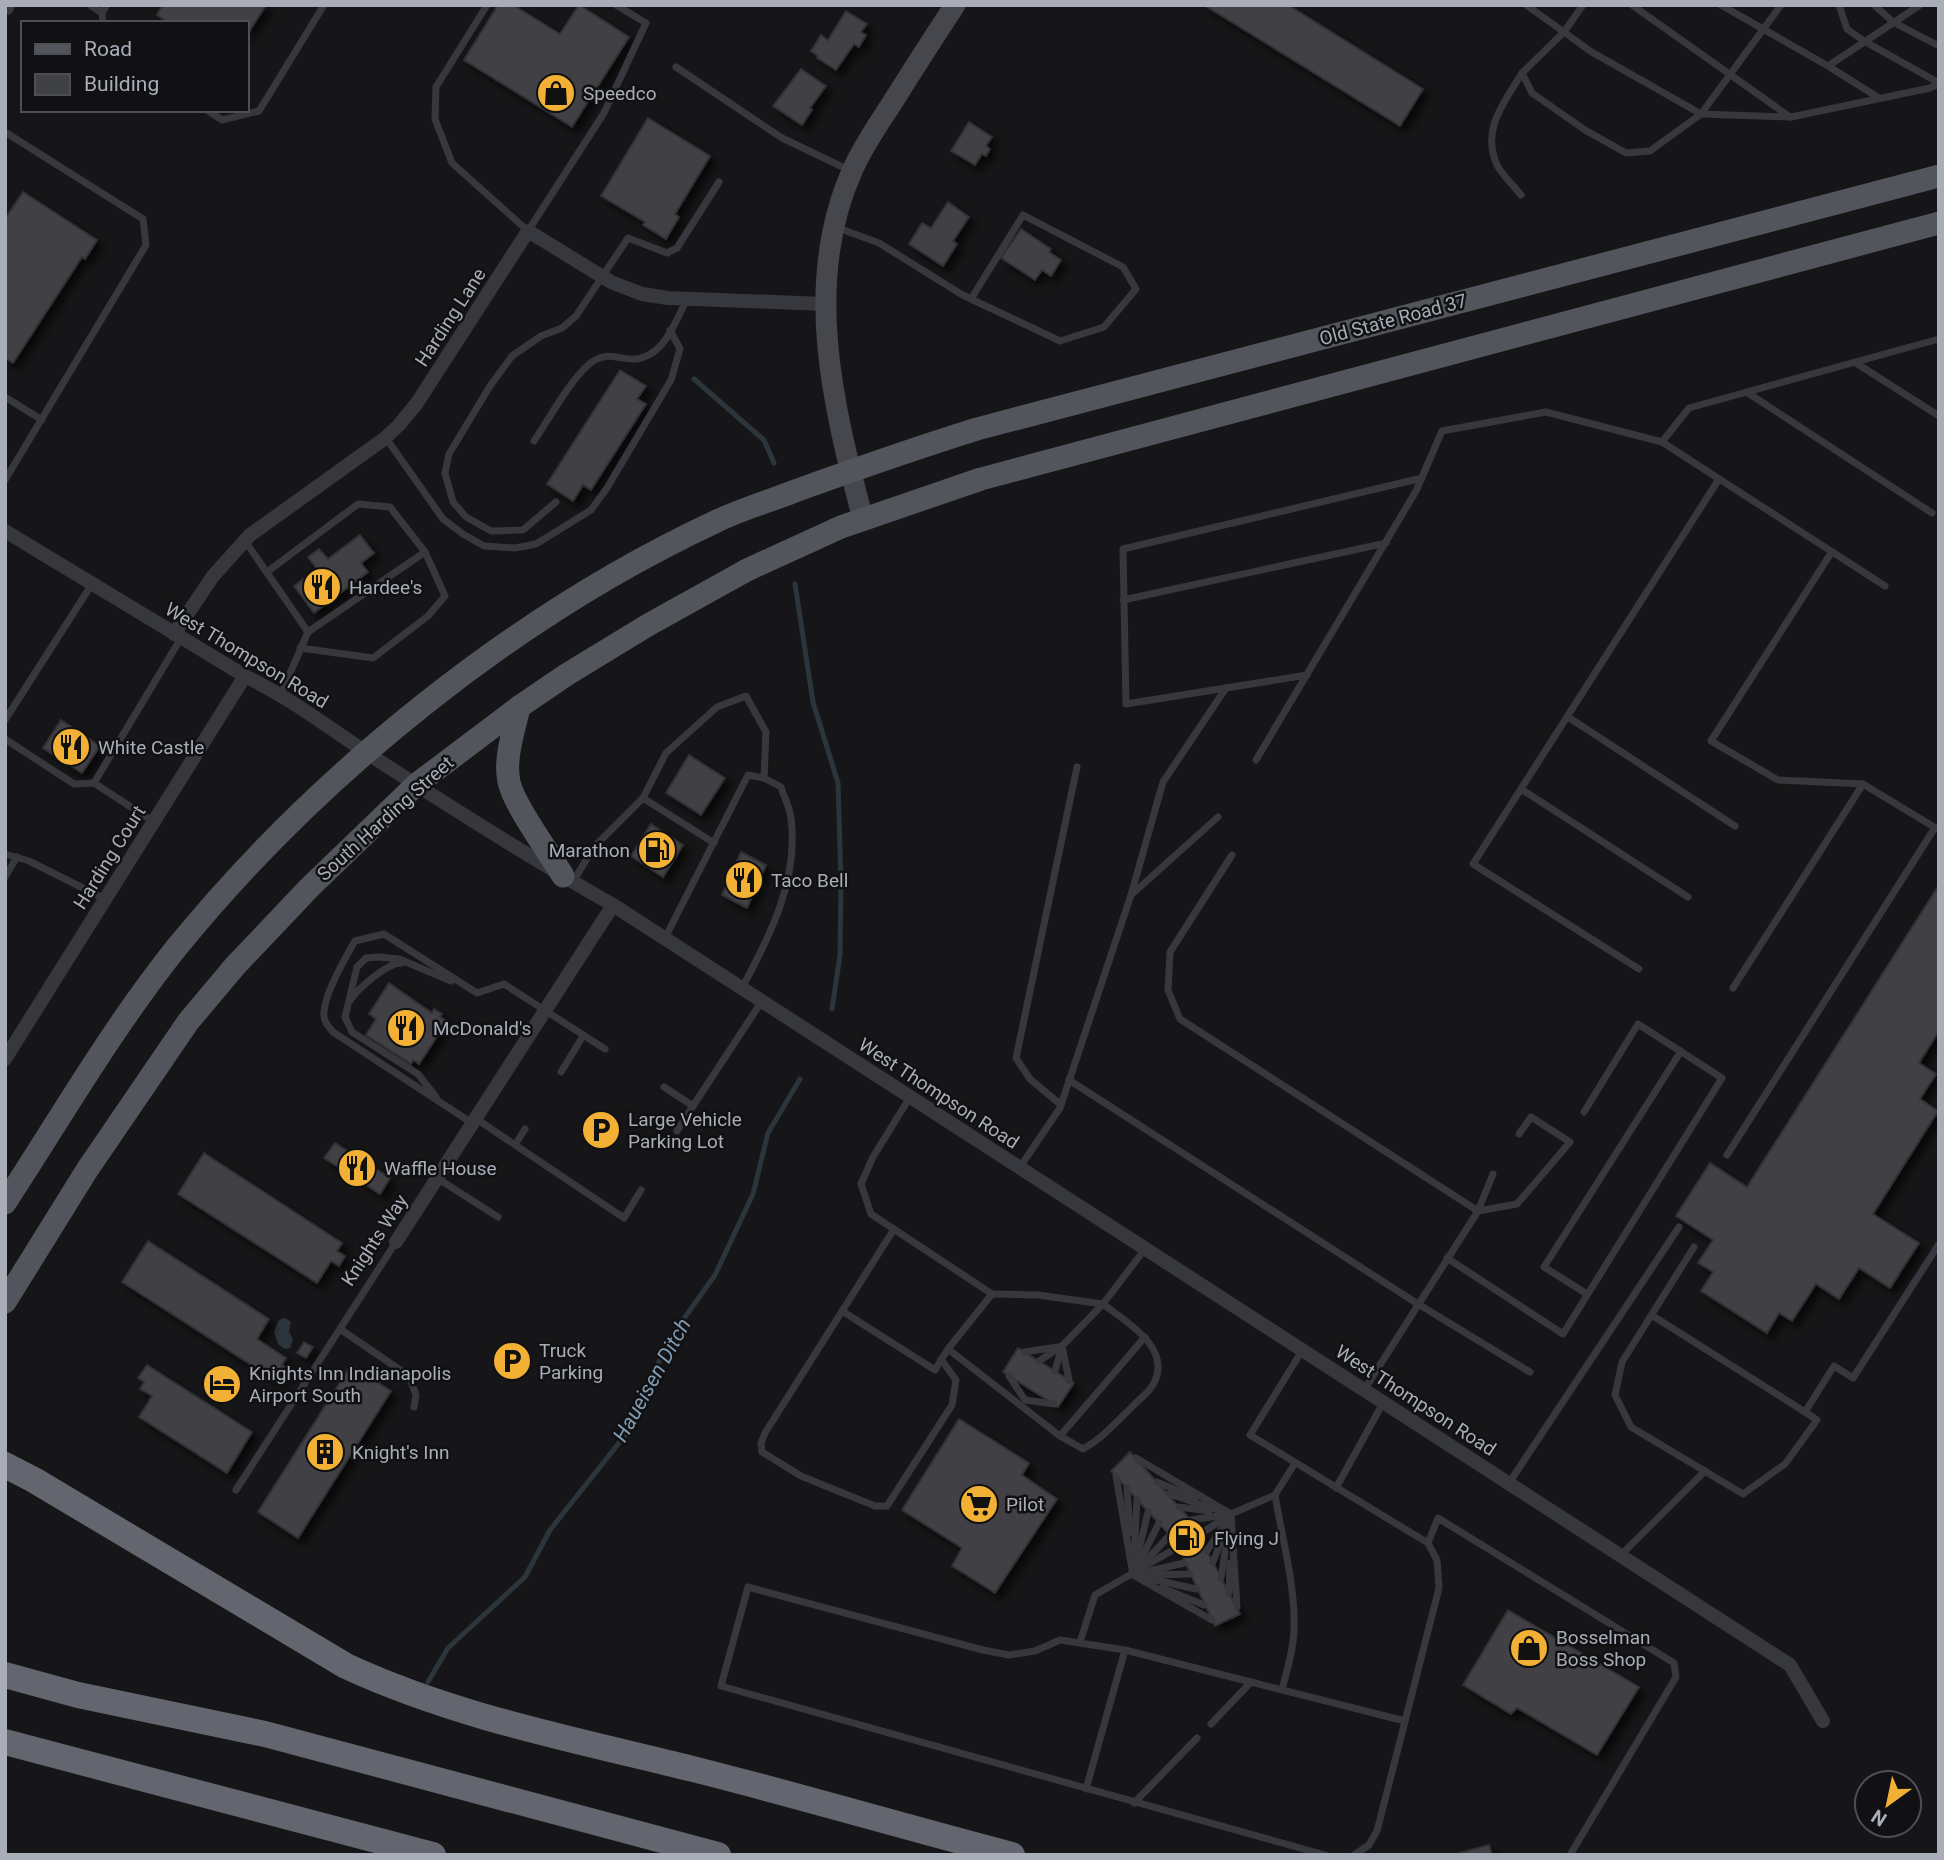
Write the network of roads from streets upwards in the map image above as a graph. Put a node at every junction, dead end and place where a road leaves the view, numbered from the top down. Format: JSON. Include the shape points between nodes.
{"nodes":[{"id":1,"x":954,"y":5,"type":"edge"},
{"id":2,"x":1939,"y":176,"type":"edge"},
{"id":3,"x":1939,"y":223,"type":"edge"},
{"id":4,"x":825,"y":304,"type":"junction"},
{"id":5,"x":850,"y":470,"type":"junction"},
{"id":6,"x":863,"y":519,"type":"junction"},
{"id":7,"x":5,"y":531,"type":"edge"},
{"id":8,"x":178,"y":636,"type":"junction"},
{"id":9,"x":244,"y":676,"type":"junction"},
{"id":10,"x":519,"y":707,"type":"junction"},
{"id":11,"x":367,"y":753,"type":"junction"},
{"id":12,"x":417,"y":784,"type":"junction"},
{"id":13,"x":568,"y":879,"type":"junction"},
{"id":14,"x":613,"y":905,"type":"junction"},
{"id":15,"x":5,"y":1059,"type":"edge"},
{"id":16,"x":5,"y":1203,"type":"edge"},
{"id":17,"x":396,"y":1242,"type":"road end"},
{"id":18,"x":5,"y":1301,"type":"edge"},
{"id":19,"x":5,"y":1450,"type":"edge"},
{"id":20,"x":5,"y":1465,"type":"edge"},
{"id":21,"x":34,"y":1480,"type":"junction"},
{"id":22,"x":5,"y":1675,"type":"edge"},
{"id":23,"x":1823,"y":1721,"type":"dead end"},
{"id":24,"x":5,"y":1742,"type":"edge"},
{"id":25,"x":433,"y":1855,"type":"edge"},
{"id":26,"x":718,"y":1855,"type":"edge"},
{"id":27,"x":1012,"y":1855,"type":"edge"}],
"edges":[{"from":1,"to":4,"type":"street","via":[[852,171],[834,227]]},
{"from":2,"to":5,"type":"main road","name":"Old State Road 37","via":[[1040,411]]},
{"from":3,"to":6,"type":"main road","via":[[1061,456]]},
{"from":4,"to":5,"type":"street","via":[[828,353]]},
{"from":4,"to":8,"type":"street","name":"Harding Lane","via":[[642,294],[603,277],[528,231],[399,425],[244,541],[213,576]]},
{"from":5,"to":6,"type":"street"},
{"from":5,"to":11,"type":"main road","via":[[721,519],[649,554],[507,643]]},
{"from":6,"to":10,"type":"main road","name":"South Harding Street","via":[[747,570],[648,625]]},
{"from":7,"to":8,"type":"street","name":"West Thompson Road"},
{"from":8,"to":9,"type":"street","name":"West Thompson Road"},
{"from":9,"to":11,"type":"street","name":"West Thompson Road","via":[[281,694]]},
{"from":9,"to":15,"type":"street","name":"Harding Court"},
{"from":10,"to":12,"type":"main road","name":"South Harding Street"},
{"from":10,"to":13,"type":"main road","via":[[509,782]]},
{"from":11,"to":12,"type":"street","name":"West Thompson Road"},
{"from":11,"to":16,"type":"main road","via":[[242,872],[177,948],[130,1011]]},
{"from":12,"to":13,"type":"street","name":"West Thompson Road"},
{"from":12,"to":18,"type":"main road","name":"South Harding Street","via":[[309,888],[188,1022]]},
{"from":13,"to":14,"type":"street","name":"West Thompson Road"},
{"from":14,"to":17,"type":"street","name":"Knights Way"},
{"from":14,"to":23,"type":"street","name":"West Thompson Road","via":[[1790,1665]]},
{"from":19,"to":21,"type":"highway"},
{"from":20,"to":21,"type":"highway"},
{"from":21,"to":27,"type":"highway","via":[[346,1666],[389,1686],[485,1717]]},
{"from":22,"to":26,"type":"highway","via":[[265,1734]]},
{"from":24,"to":25,"type":"highway"}]}
